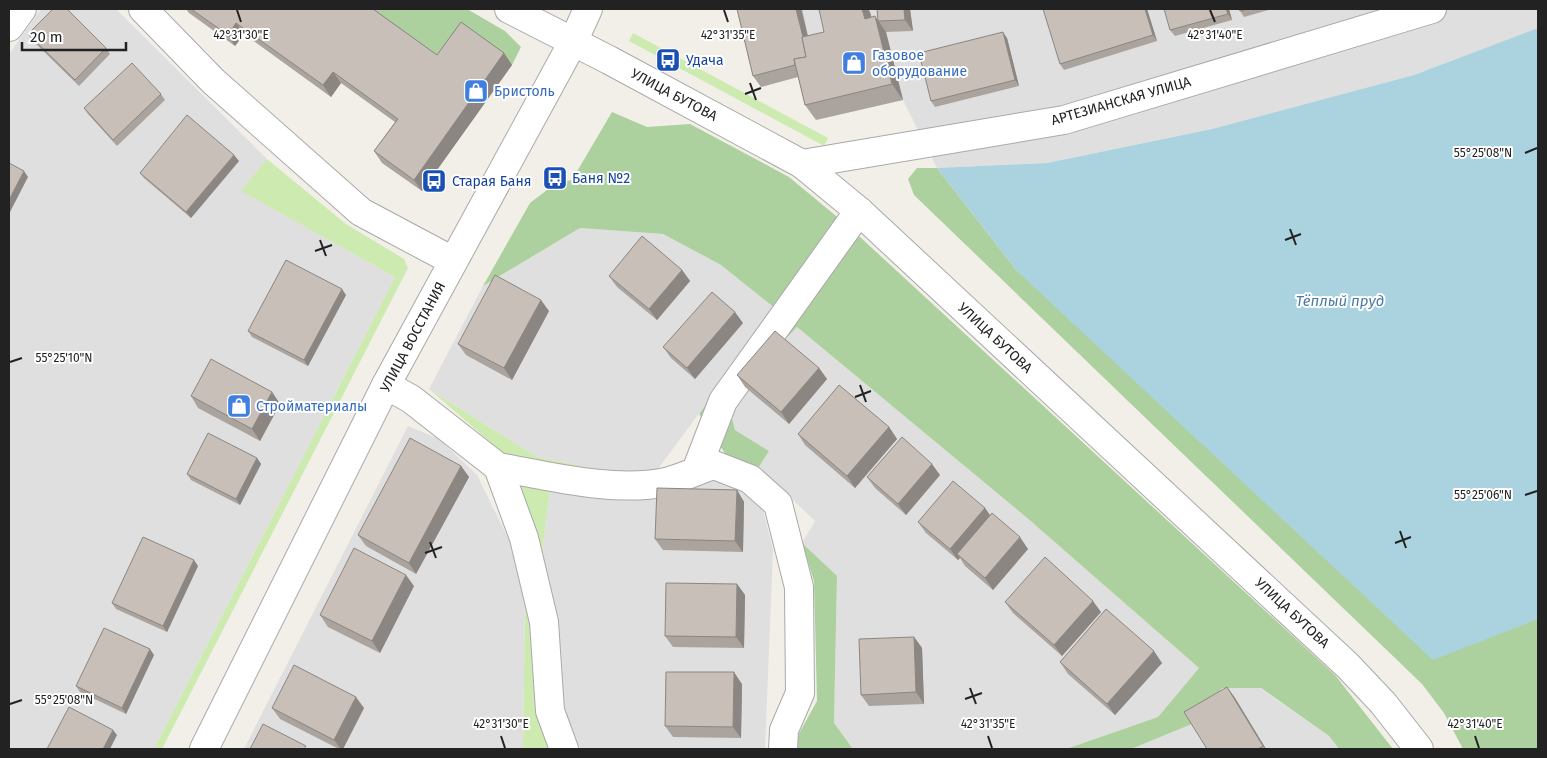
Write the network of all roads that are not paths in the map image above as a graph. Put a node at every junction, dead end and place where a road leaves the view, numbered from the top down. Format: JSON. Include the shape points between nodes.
{"nodes":[{"id":1,"x":22,"y":9,"type":"edge"},
{"id":2,"x":143,"y":9,"type":"edge"},
{"id":3,"x":509,"y":9,"type":"edge"},
{"id":4,"x":588,"y":9,"type":"edge"},
{"id":5,"x":1432,"y":9,"type":"edge"},
{"id":6,"x":9,"y":27,"type":"edge"},
{"id":7,"x":573,"y":42,"type":"junction"},
{"id":8,"x":802,"y":164,"type":"junction"},
{"id":9,"x":859,"y":211,"type":"junction"},
{"id":10,"x":453,"y":261,"type":"junction"},
{"id":11,"x":386,"y":385,"type":"junction"},
{"id":12,"x":498,"y":467,"type":"junction"},
{"id":13,"x":696,"y":471,"type":"junction"},
{"id":14,"x":204,"y":749,"type":"edge"},
{"id":15,"x":564,"y":749,"type":"edge"},
{"id":16,"x":783,"y":749,"type":"edge"},
{"id":17,"x":1418,"y":749,"type":"edge"}],
"edges":[{"from":1,"to":6,"type":"street"},
{"from":2,"to":10,"type":"street","via":[[213,80],[360,212]]},
{"from":3,"to":7,"type":"street","name":"УЛИЦА БУТОВА"},
{"from":4,"to":7,"type":"street","name":"УЛИЦА ВОССТАНИЯ"},
{"from":5,"to":8,"type":"street","name":"АРТЕЗИАНСКАЯ УЛИЦА","via":[[1064,120]]},
{"from":7,"to":8,"type":"street","name":"УЛИЦА БУТОВА"},
{"from":7,"to":10,"type":"street","name":"УЛИЦА ВОССТАНИЯ"},
{"from":8,"to":9,"type":"street","name":"УЛИЦА БУТОВА"},
{"from":9,"to":13,"type":"street","via":[[723,401]]},
{"from":9,"to":17,"type":"street","name":"УЛИЦА БУТОВА","via":[[1348,666],[1384,703]]},
{"from":10,"to":11,"type":"street","name":"УЛИЦА ВОССТАНИЯ"},
{"from":11,"to":12,"type":"street","via":[[411,399]]},
{"from":11,"to":14,"type":"street","name":"УЛИЦА ВОССТАНИЯ"},
{"from":12,"to":13,"type":"street","via":[[620,486],[666,482]]},
{"from":12,"to":15,"type":"street","via":[[524,538],[544,622],[550,710]]},
{"from":13,"to":16,"type":"street","via":[[714,465],[723,468],[750,479],[778,504],[799,596],[800,693],[784,730]]}]}
